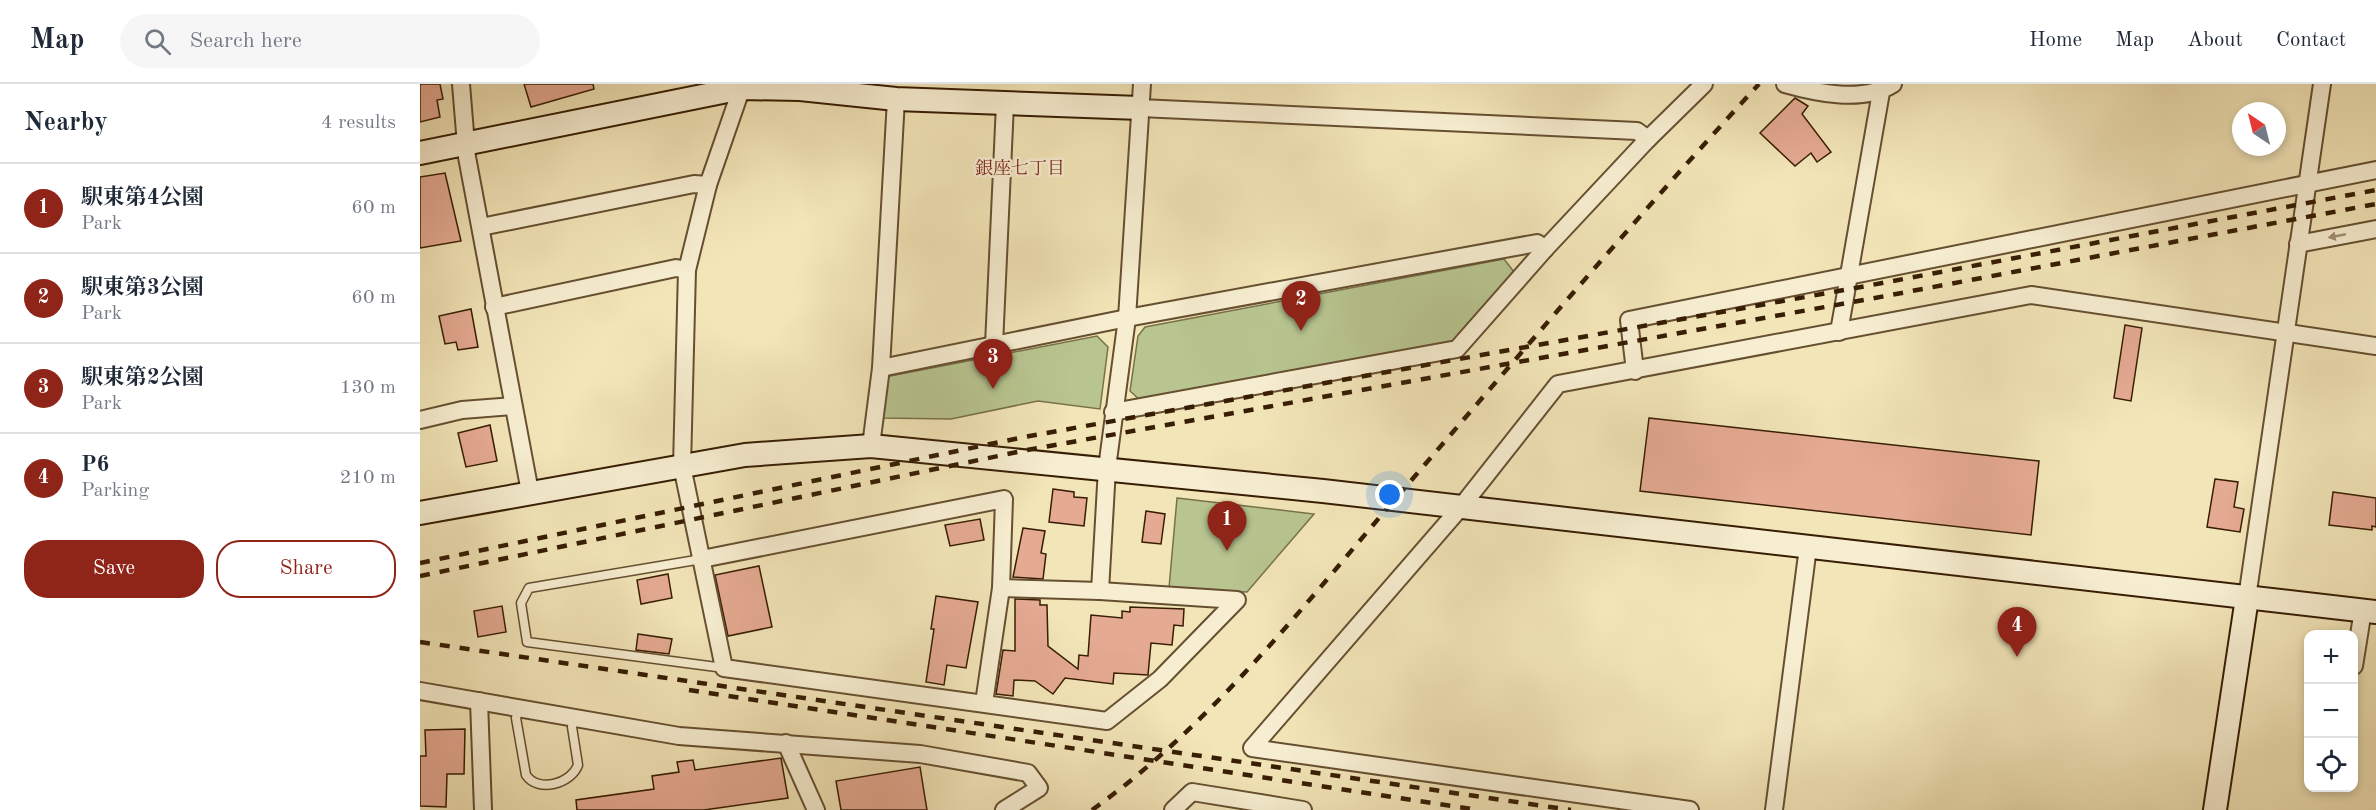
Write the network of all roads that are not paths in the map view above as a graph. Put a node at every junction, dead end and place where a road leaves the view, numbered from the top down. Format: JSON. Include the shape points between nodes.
{"nodes":[{"id":1,"x":461,"y":84,"type":"edge"},
{"id":2,"x":1142,"y":84,"type":"edge"},
{"id":3,"x":1704,"y":84,"type":"edge"},
{"id":4,"x":1785,"y":84,"type":"edge"},
{"id":5,"x":2322,"y":84,"type":"edge"},
{"id":6,"x":742,"y":86,"type":"edge"},
{"id":7,"x":1887,"y":88,"type":"edge"},
{"id":8,"x":896,"y":99,"type":"junction"},
{"id":9,"x":1005,"y":104,"type":"junction"},
{"id":10,"x":1140,"y":108,"type":"junction"},
{"id":11,"x":1648,"y":139,"type":"junction"},
{"id":12,"x":465,"y":144,"type":"junction"},
{"id":13,"x":420,"y":153,"type":"edge"},
{"id":14,"x":2376,"y":170,"type":"edge"},
{"id":15,"x":2308,"y":182,"type":"junction"},
{"id":16,"x":708,"y":184,"type":"junction"},
{"id":17,"x":481,"y":227,"type":"junction"},
{"id":18,"x":2376,"y":229,"type":"edge"},
{"id":19,"x":2298,"y":244,"type":"junction"},
{"id":20,"x":1545,"y":249,"type":"junction"},
{"id":21,"x":687,"y":270,"type":"junction"},
{"id":22,"x":1849,"y":274,"type":"junction"},
{"id":23,"x":494,"y":307,"type":"junction"},
{"id":24,"x":1127,"y":318,"type":"junction"},
{"id":25,"x":1839,"y":332,"type":"junction"},
{"id":26,"x":2285,"y":333,"type":"junction"},
{"id":27,"x":994,"y":345,"type":"junction"},
{"id":28,"x":2376,"y":346,"type":"edge"},
{"id":29,"x":881,"y":368,"type":"junction"},
{"id":30,"x":1635,"y":371,"type":"junction"},
{"id":31,"x":513,"y":406,"type":"junction"},
{"id":32,"x":1113,"y":412,"type":"junction"},
{"id":33,"x":420,"y":420,"type":"edge"},
{"id":34,"x":872,"y":446,"type":"junction"},
{"id":35,"x":682,"y":466,"type":"junction"},
{"id":36,"x":1107,"y":468,"type":"junction"},
{"id":37,"x":530,"y":492,"type":"junction"},
{"id":38,"x":1461,"y":507,"type":"junction"},
{"id":39,"x":420,"y":513,"type":"edge"},
{"id":40,"x":1808,"y":547,"type":"junction"},
{"id":41,"x":702,"y":560,"type":"junction"},
{"id":42,"x":1001,"y":588,"type":"junction"},
{"id":43,"x":1100,"y":591,"type":"junction"},
{"id":44,"x":2247,"y":598,"type":"junction"},
{"id":45,"x":2369,"y":611,"type":"edge"},
{"id":46,"x":2358,"y":651,"type":"edge"},
{"id":47,"x":724,"y":668,"type":"junction"},
{"id":48,"x":420,"y":691,"type":"edge"},
{"id":49,"x":479,"y":701,"type":"junction"},
{"id":50,"x":984,"y":704,"type":"junction"},
{"id":51,"x":519,"y":708,"type":"junction"},
{"id":52,"x":574,"y":718,"type":"junction"},
{"id":53,"x":786,"y":743,"type":"junction"},
{"id":54,"x":483,"y":810,"type":"edge"},
{"id":55,"x":816,"y":810,"type":"edge"},
{"id":56,"x":1004,"y":810,"type":"edge"},
{"id":57,"x":1173,"y":810,"type":"edge"},
{"id":58,"x":1303,"y":810,"type":"edge"},
{"id":59,"x":1690,"y":810,"type":"edge"},
{"id":60,"x":1774,"y":810,"type":"edge"},
{"id":61,"x":2215,"y":810,"type":"edge"}],
"edges":[{"from":1,"to":12,"type":"street"},
{"from":2,"to":10,"type":"street"},
{"from":3,"to":11,"type":"street"},
{"from":4,"to":7,"type":"street","via":[[1833,94]]},
{"from":5,"to":15,"type":"street"},
{"from":6,"to":8,"type":"street"},
{"from":6,"to":12,"type":"street"},
{"from":6,"to":16,"type":"street"},
{"from":7,"to":22,"type":"street"},
{"from":8,"to":9,"type":"street"},
{"from":8,"to":29,"type":"street"},
{"from":9,"to":10,"type":"street"},
{"from":9,"to":27,"type":"street"},
{"from":10,"to":11,"type":"street","via":[[1637,131]]},
{"from":10,"to":24,"type":"street"},
{"from":11,"to":20,"type":"street"},
{"from":12,"to":13,"type":"street"},
{"from":12,"to":17,"type":"street"},
{"from":14,"to":15,"type":"street"},
{"from":15,"to":19,"type":"street"},
{"from":15,"to":22,"type":"street"},
{"from":16,"to":17,"type":"street"},
{"from":16,"to":21,"type":"street"},
{"from":17,"to":23,"type":"street"},
{"from":18,"to":19,"type":"street","one_way":true},
{"from":19,"to":26,"type":"street"},
{"from":20,"to":24,"type":"street","via":[[1537,243]]},
{"from":20,"to":32,"type":"street","via":[[1457,349]]},
{"from":21,"to":23,"type":"street","via":[[676,268]]},
{"from":21,"to":35,"type":"street"},
{"from":22,"to":25,"type":"street"},
{"from":22,"to":30,"type":"street","via":[[1629,320]]},
{"from":23,"to":31,"type":"street"},
{"from":24,"to":27,"type":"street"},
{"from":24,"to":32,"type":"street"},
{"from":25,"to":26,"type":"street","via":[[2031,296]]},
{"from":25,"to":30,"type":"street"},
{"from":26,"to":28,"type":"street"},
{"from":26,"to":44,"type":"street"},
{"from":27,"to":29,"type":"street"},
{"from":29,"to":34,"type":"street"},
{"from":30,"to":38,"type":"street","via":[[1558,384]]},
{"from":31,"to":33,"type":"street","via":[[462,410]]},
{"from":31,"to":37,"type":"street"},
{"from":32,"to":36,"type":"street"},
{"from":34,"to":35,"type":"street","via":[[745,455]]},
{"from":34,"to":36,"type":"street"},
{"from":35,"to":37,"type":"street"},
{"from":35,"to":41,"type":"street"},
{"from":36,"to":38,"type":"street"},
{"from":36,"to":43,"type":"street"},
{"from":37,"to":39,"type":"street"},
{"from":38,"to":40,"type":"street"},
{"from":38,"to":59,"type":"street","via":[[1252,748]]},
{"from":40,"to":44,"type":"street"},
{"from":40,"to":60,"type":"street"},
{"from":41,"to":42,"type":"street","via":[[1004,499]]},
{"from":41,"to":47,"type":"street"},
{"from":41,"to":47,"type":"lane","via":[[529,588],[521,603],[527,642]]},
{"from":42,"to":43,"type":"street"},
{"from":42,"to":50,"type":"street"},
{"from":43,"to":50,"type":"street","via":[[1237,600],[1160,679],[1107,721]]},
{"from":44,"to":45,"type":"street"},
{"from":44,"to":61,"type":"street"},
{"from":45,"to":46,"type":"street"},
{"from":47,"to":50,"type":"street"},
{"from":48,"to":49,"type":"street"},
{"from":49,"to":51,"type":"street"},
{"from":49,"to":54,"type":"street"},
{"from":51,"to":52,"type":"street"},
{"from":51,"to":52,"type":"lane","via":[[516,718],[526,775],[541,784],[566,781],[576,771]]},
{"from":52,"to":53,"type":"street","via":[[679,735]]},
{"from":53,"to":55,"type":"street"},
{"from":53,"to":56,"type":"street","via":[[920,754],[1028,772],[1039,788]]},
{"from":57,"to":58,"type":"street","via":[[1192,792]]}]}
